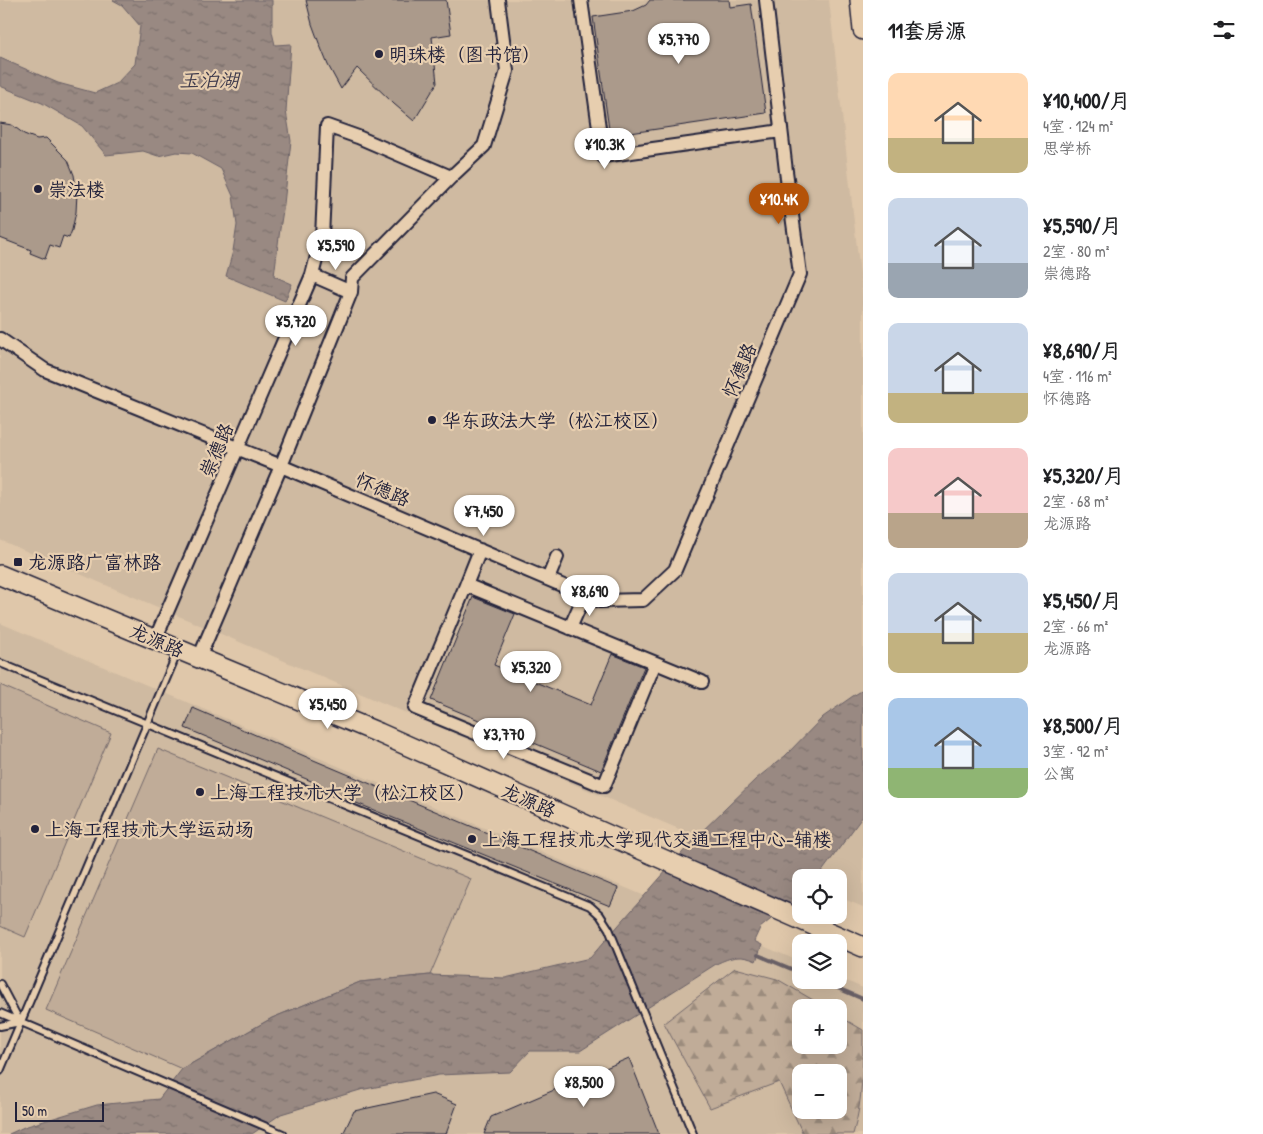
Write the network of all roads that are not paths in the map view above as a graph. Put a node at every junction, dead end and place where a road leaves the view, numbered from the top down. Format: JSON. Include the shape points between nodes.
{"nodes":[{"id":1,"x":498,"y":0,"type":"edge"},
{"id":2,"x":581,"y":0,"type":"edge"},
{"id":3,"x":766,"y":0,"type":"edge"},
{"id":4,"x":860,"y":0,"type":"edge"},
{"id":5,"x":863,"y":30,"type":"edge"},
{"id":6,"x":781,"y":131,"type":"junction"},
{"id":7,"x":451,"y":177,"type":"junction"},
{"id":8,"x":312,"y":275,"type":"junction"},
{"id":9,"x":351,"y":292,"type":"junction"},
{"id":10,"x":0,"y":339,"type":"edge"},
{"id":11,"x":237,"y":448,"type":"junction"},
{"id":12,"x":281,"y":466,"type":"junction"},
{"id":13,"x":480,"y":550,"type":"junction"},
{"id":14,"x":557,"y":557,"type":"dead end"},
{"id":15,"x":0,"y":575,"type":"edge"},
{"id":16,"x":548,"y":579,"type":"junction"},
{"id":17,"x":466,"y":585,"type":"junction"},
{"id":18,"x":585,"y":594,"type":"junction"},
{"id":19,"x":570,"y":628,"type":"junction"},
{"id":20,"x":156,"y":640,"type":"junction"},
{"id":21,"x":179,"y":650,"type":"junction"},
{"id":22,"x":200,"y":658,"type":"junction"},
{"id":23,"x":0,"y":663,"type":"edge"},
{"id":24,"x":655,"y":663,"type":"junction"},
{"id":25,"x":702,"y":682,"type":"dead end"},
{"id":26,"x":148,"y":724,"type":"junction"},
{"id":27,"x":863,"y":947,"type":"edge"},
{"id":28,"x":0,"y":984,"type":"edge"},
{"id":29,"x":0,"y":1013,"type":"edge"},
{"id":30,"x":20,"y":1022,"type":"junction"},
{"id":31,"x":0,"y":1026,"type":"edge"},
{"id":32,"x":0,"y":1071,"type":"edge"},
{"id":33,"x":283,"y":1134,"type":"edge"},
{"id":34,"x":693,"y":1134,"type":"edge"}],
"edges":[{"from":1,"to":7,"type":"street","via":[[507,71],[484,146]]},
{"from":2,"to":6,"type":"street","via":[[603,156]]},
{"from":3,"to":6,"type":"street"},
{"from":4,"to":5,"type":"main road"},
{"from":6,"to":18,"type":"street","name":"怀德路","via":[[800,274],[675,570],[643,600],[599,601]]},
{"from":7,"to":8,"type":"street","name":"崇德路","via":[[327,126],[322,237]]},
{"from":7,"to":9,"type":"street","via":[[352,278]]},
{"from":8,"to":9,"type":"street"},
{"from":8,"to":11,"type":"street","name":"崇德路"},
{"from":9,"to":12,"type":"street"},
{"from":10,"to":11,"type":"street","name":"怀德路","via":[[45,370]]},
{"from":11,"to":12,"type":"street","name":"怀德路"},
{"from":11,"to":20,"type":"street","name":"崇德路"},
{"from":12,"to":13,"type":"street","name":"怀德路"},
{"from":12,"to":22,"type":"street"},
{"from":13,"to":16,"type":"street","name":"怀德路"},
{"from":13,"to":17,"type":"street"},
{"from":14,"to":16,"type":"street"},
{"from":15,"to":20,"type":"main road","name":"龙源路"},
{"from":16,"to":18,"type":"street","name":"怀德路"},
{"from":17,"to":19,"type":"street"},
{"from":17,"to":24,"type":"street","via":[[415,708],[586,779],[604,786]]},
{"from":18,"to":19,"type":"street"},
{"from":19,"to":24,"type":"street"},
{"from":20,"to":21,"type":"main road","name":"龙源路"},
{"from":21,"to":22,"type":"main road","name":"龙源路"},
{"from":21,"to":26,"type":"lane"},
{"from":22,"to":27,"type":"main road","name":"龙源路","via":[[379,733]]},
{"from":23,"to":26,"type":"lane"},
{"from":24,"to":25,"type":"street"},
{"from":26,"to":30,"type":"lane"},
{"from":26,"to":34,"type":"lane","via":[[590,906],[609,929]]},
{"from":28,"to":30,"type":"lane"},
{"from":29,"to":30,"type":"lane"},
{"from":30,"to":31,"type":"lane"},
{"from":30,"to":32,"type":"lane"},
{"from":30,"to":33,"type":"lane"}]}
